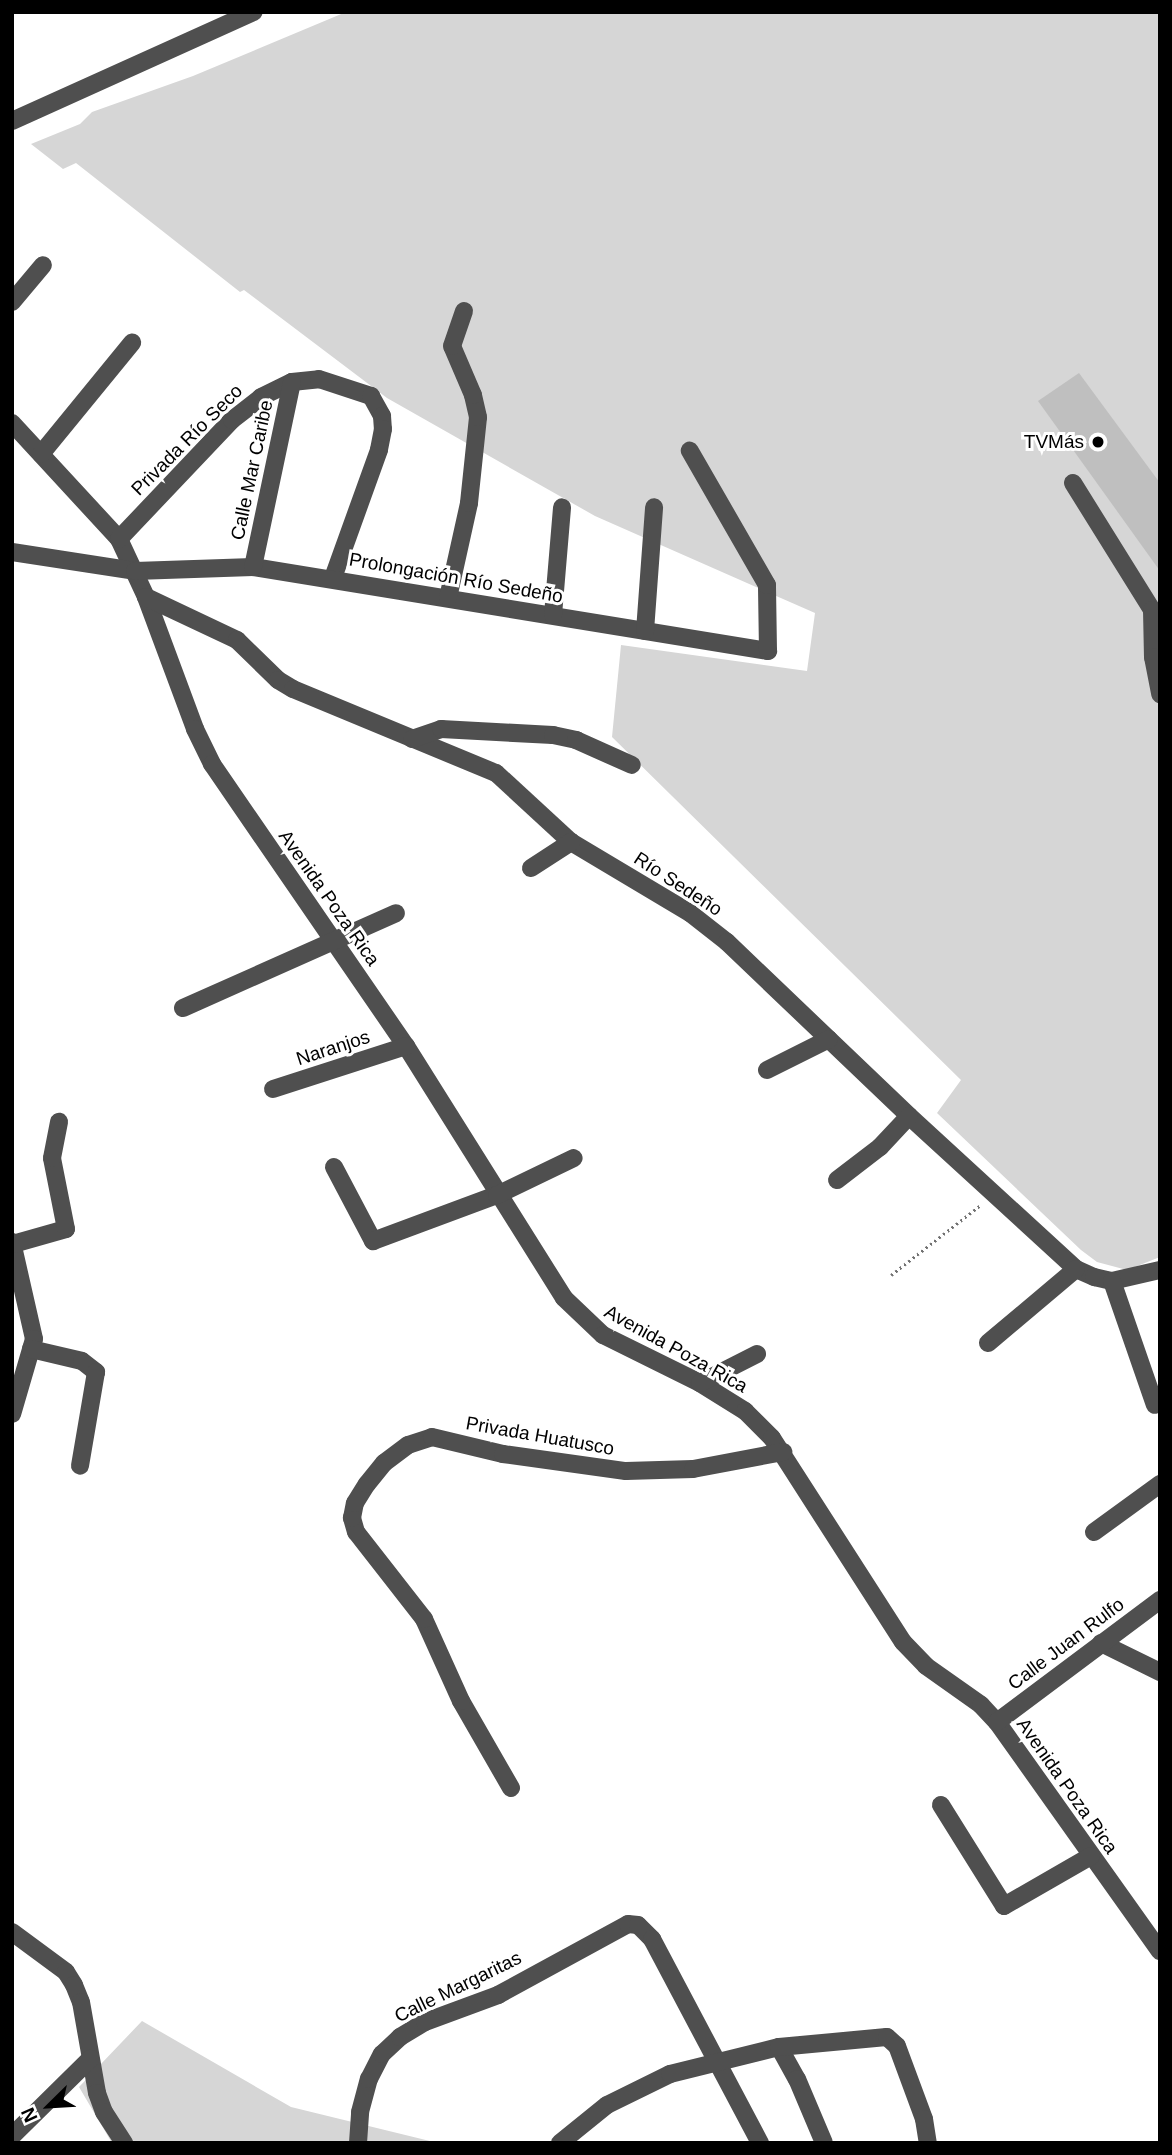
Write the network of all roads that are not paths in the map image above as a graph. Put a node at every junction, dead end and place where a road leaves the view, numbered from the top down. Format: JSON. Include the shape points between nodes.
{"nodes":[{"id":1,"x":253,"y":12,"type":"edge"},
{"id":2,"x":12,"y":121,"type":"edge"},
{"id":3,"x":43,"y":265,"type":"dead end"},
{"id":4,"x":12,"y":302,"type":"edge"},
{"id":5,"x":464,"y":311,"type":"dead end"},
{"id":6,"x":132,"y":343,"type":"dead end"},
{"id":7,"x":292,"y":382,"type":"junction"},
{"id":8,"x":12,"y":423,"type":"edge"},
{"id":9,"x":690,"y":452,"type":"dead end"},
{"id":10,"x":41,"y":454,"type":"junction"},
{"id":11,"x":1073,"y":483,"type":"dead end"},
{"id":12,"x":562,"y":507,"type":"dead end"},
{"id":13,"x":654,"y":507,"type":"dead end"},
{"id":14,"x":119,"y":539,"type":"junction"},
{"id":15,"x":12,"y":552,"type":"edge"},
{"id":16,"x":253,"y":567,"type":"junction"},
{"id":17,"x":135,"y":571,"type":"junction"},
{"id":18,"x":333,"y":578,"type":"junction"},
{"id":19,"x":146,"y":597,"type":"junction"},
{"id":20,"x":448,"y":598,"type":"junction"},
{"id":21,"x":554,"y":615,"type":"junction"},
{"id":22,"x":645,"y":631,"type":"junction"},
{"id":23,"x":1160,"y":694,"type":"edge"},
{"id":24,"x":412,"y":739,"type":"junction"},
{"id":25,"x":632,"y":765,"type":"dead end"},
{"id":26,"x":570,"y":842,"type":"junction"},
{"id":27,"x":531,"y":868,"type":"dead end"},
{"id":28,"x":396,"y":913,"type":"dead end"},
{"id":29,"x":334,"y":942,"type":"junction"},
{"id":30,"x":183,"y":1008,"type":"dead end"},
{"id":31,"x":829,"y":1039,"type":"junction"},
{"id":32,"x":406,"y":1046,"type":"junction"},
{"id":33,"x":767,"y":1070,"type":"dead end"},
{"id":34,"x":273,"y":1089,"type":"dead end"},
{"id":35,"x":909,"y":1116,"type":"junction"},
{"id":36,"x":59,"y":1122,"type":"dead end"},
{"id":37,"x":574,"y":1158,"type":"dead end"},
{"id":38,"x":334,"y":1167,"type":"dead end"},
{"id":39,"x":837,"y":1180,"type":"dead end"},
{"id":40,"x":497,"y":1195,"type":"junction"},
{"id":41,"x":12,"y":1243,"type":"edge"},
{"id":42,"x":1076,"y":1269,"type":"junction"},
{"id":43,"x":1160,"y":1270,"type":"edge"},
{"id":44,"x":1112,"y":1281,"type":"junction"},
{"id":45,"x":988,"y":1343,"type":"dead end"},
{"id":46,"x":31,"y":1349,"type":"junction"},
{"id":47,"x":757,"y":1354,"type":"dead end"},
{"id":48,"x":701,"y":1383,"type":"junction"},
{"id":49,"x":1155,"y":1405,"type":"dead end"},
{"id":50,"x":12,"y":1414,"type":"edge"},
{"id":51,"x":783,"y":1452,"type":"junction"},
{"id":52,"x":80,"y":1466,"type":"dead end"},
{"id":53,"x":1160,"y":1484,"type":"edge"},
{"id":54,"x":1094,"y":1532,"type":"dead end"},
{"id":55,"x":1160,"y":1600,"type":"edge"},
{"id":56,"x":1101,"y":1643,"type":"junction"},
{"id":57,"x":1160,"y":1672,"type":"edge"},
{"id":58,"x":997,"y":1722,"type":"junction"},
{"id":59,"x":510,"y":1788,"type":"dead end"},
{"id":60,"x":941,"y":1805,"type":"dead end"},
{"id":61,"x":1091,"y":1856,"type":"junction"},
{"id":62,"x":12,"y":1932,"type":"edge"},
{"id":63,"x":1160,"y":1951,"type":"edge"},
{"id":64,"x":779,"y":2047,"type":"junction"},
{"id":65,"x":90,"y":2059,"type":"junction"},
{"id":66,"x":719,"y":2060,"type":"junction"},
{"id":67,"x":12,"y":2136,"type":"edge"},
{"id":68,"x":754,"y":2141,"type":"edge"},
{"id":69,"x":14,"y":2143,"type":"edge"},
{"id":70,"x":124,"y":2143,"type":"edge"},
{"id":71,"x":358,"y":2143,"type":"edge"},
{"id":72,"x":560,"y":2143,"type":"edge"},
{"id":73,"x":824,"y":2143,"type":"edge"},
{"id":74,"x":928,"y":2143,"type":"edge"}],
"edges":[{"from":1,"to":2,"type":"street"},
{"from":3,"to":4,"type":"street"},
{"from":5,"to":20,"type":"street","via":[[452,346],[478,417],[469,503]]},
{"from":6,"to":10,"type":"street"},
{"from":7,"to":14,"type":"street","name":"Privada Río Seco","via":[[261,397],[232,420]]},
{"from":7,"to":16,"type":"street","name":"Calle Mar Caribe"},
{"from":7,"to":18,"type":"street","via":[[319,379],[362,390],[382,416],[379,450]]},
{"from":8,"to":10,"type":"street"},
{"from":9,"to":22,"type":"street","name":"Prolongación Río Sedeño","via":[[767,585],[768,651]]},
{"from":10,"to":14,"type":"street"},
{"from":11,"to":23,"type":"street","via":[[1152,610]]},
{"from":12,"to":21,"type":"street"},
{"from":13,"to":22,"type":"street"},
{"from":14,"to":17,"type":"street"},
{"from":15,"to":17,"type":"street","name":"Prolongación Río Sedeño"},
{"from":16,"to":17,"type":"street","name":"Prolongación Río Sedeño"},
{"from":16,"to":18,"type":"street","name":"Prolongación Río Sedeño"},
{"from":17,"to":19,"type":"street"},
{"from":18,"to":20,"type":"street","name":"Prolongación Río Sedeño"},
{"from":19,"to":24,"type":"street","name":"Río Sedeño","via":[[237,640],[293,690]]},
{"from":19,"to":29,"type":"street","name":"Avenida Poza Rica","via":[[212,764]]},
{"from":20,"to":21,"type":"street","name":"Prolongación Río Sedeño"},
{"from":21,"to":22,"type":"street","name":"Prolongación Río Sedeño"},
{"from":24,"to":25,"type":"street","via":[[441,729],[553,735]]},
{"from":24,"to":26,"type":"street","name":"Río Sedeño","via":[[496,773]]},
{"from":26,"to":27,"type":"street"},
{"from":26,"to":31,"type":"street","name":"Río Sedeño","via":[[709,927]]},
{"from":28,"to":29,"type":"street"},
{"from":29,"to":30,"type":"street"},
{"from":29,"to":32,"type":"street","name":"Avenida Poza Rica"},
{"from":31,"to":33,"type":"street"},
{"from":31,"to":35,"type":"street","name":"Río Sedeño"},
{"from":32,"to":34,"type":"street","name":"Naranjos"},
{"from":32,"to":40,"type":"street","name":"Avenida Poza Rica"},
{"from":35,"to":39,"type":"street","via":[[880,1147]]},
{"from":35,"to":42,"type":"street","name":"Río Sedeño"},
{"from":36,"to":41,"type":"street","via":[[52,1158],[66,1229]]},
{"from":37,"to":40,"type":"street"},
{"from":38,"to":40,"type":"street","via":[[373,1241]]},
{"from":40,"to":48,"type":"street","name":"Avenida Poza Rica","via":[[581,1317],[603,1335]]},
{"from":41,"to":46,"type":"street","via":[[34,1329]]},
{"from":42,"to":44,"type":"street","name":"Río Sedeño"},
{"from":42,"to":45,"type":"street"},
{"from":43,"to":44,"type":"street"},
{"from":44,"to":49,"type":"street"},
{"from":46,"to":50,"type":"street"},
{"from":46,"to":52,"type":"street","via":[[82,1361],[96,1372]]},
{"from":47,"to":48,"type":"street"},
{"from":48,"to":51,"type":"street","name":"Avenida Poza Rica","via":[[745,1411]]},
{"from":51,"to":58,"type":"street","name":"Avenida Poza Rica","via":[[903,1642]]},
{"from":51,"to":59,"type":"street","name":"Privada Huatusco","via":[[693,1469],[626,1471],[502,1454],[432,1437],[408,1445],[384,1463],[355,1503],[352,1518],[356,1532],[419,1611],[461,1701]]},
{"from":53,"to":54,"type":"street"},
{"from":55,"to":56,"type":"street","name":"Calle Juan Rulfo"},
{"from":56,"to":57,"type":"street"},
{"from":56,"to":58,"type":"street","name":"Calle Juan Rulfo"},
{"from":58,"to":61,"type":"street","name":"Avenida Poza Rica"},
{"from":60,"to":61,"type":"street","via":[[1004,1906]]},
{"from":61,"to":63,"type":"street","name":"Avenida Poza Rica"},
{"from":62,"to":65,"type":"street","via":[[65,1972],[74,1985]]},
{"from":64,"to":66,"type":"street"},
{"from":64,"to":73,"type":"street"},
{"from":64,"to":74,"type":"street","via":[[893,2040],[924,2119]]},
{"from":65,"to":67,"type":"street"},
{"from":65,"to":70,"type":"street","via":[[104,2112]]},
{"from":66,"to":68,"type":"street"},
{"from":66,"to":71,"type":"street","name":"Calle Margaritas","via":[[652,1939],[638,1925],[617,1928],[498,1995],[400,2036],[382,2054],[369,2079]]},
{"from":66,"to":72,"type":"street","via":[[637,2088],[607,2105]]},
{"from":67,"to":69,"type":"street"}]}
